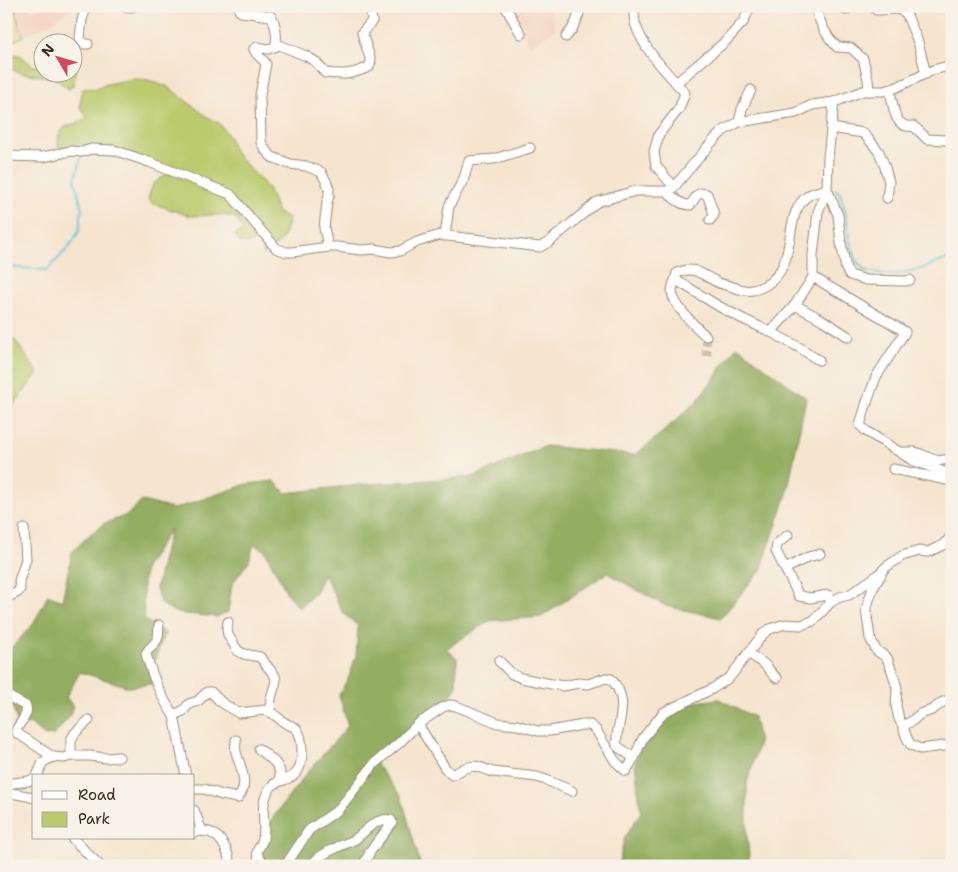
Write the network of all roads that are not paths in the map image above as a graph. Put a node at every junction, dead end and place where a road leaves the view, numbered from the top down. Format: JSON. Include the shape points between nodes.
{"nodes":[{"id":1,"x":86,"y":6,"type":"edge"},
{"id":2,"x":120,"y":6,"type":"edge"},
{"id":3,"x":134,"y":6,"type":"edge"},
{"id":4,"x":240,"y":6,"type":"edge"},
{"id":5,"x":370,"y":6,"type":"edge"},
{"id":6,"x":505,"y":6,"type":"edge"},
{"id":7,"x":580,"y":6,"type":"edge"},
{"id":8,"x":633,"y":6,"type":"edge"},
{"id":9,"x":750,"y":6,"type":"edge"},
{"id":10,"x":815,"y":6,"type":"edge"},
{"id":11,"x":898,"y":7,"type":"edge"},
{"id":12,"x":876,"y":10,"type":"dead end"},
{"id":13,"x":521,"y":34,"type":"dead end"},
{"id":14,"x":566,"y":37,"type":"dead end"},
{"id":15,"x":88,"y":44,"type":"dead end"},
{"id":16,"x":277,"y":44,"type":"junction"},
{"id":17,"x":952,"y":65,"type":"edge"},
{"id":18,"x":926,"y":74,"type":"junction"},
{"id":19,"x":676,"y":83,"type":"junction"},
{"id":20,"x":751,"y":90,"type":"dead end"},
{"id":21,"x":890,"y":90,"type":"junction"},
{"id":22,"x":869,"y":91,"type":"junction"},
{"id":23,"x":834,"y":102,"type":"junction"},
{"id":24,"x":739,"y":122,"type":"junction"},
{"id":25,"x":831,"y":128,"type":"junction"},
{"id":26,"x":952,"y":143,"type":"edge"},
{"id":27,"x":530,"y":148,"type":"dead end"},
{"id":28,"x":6,"y":156,"type":"edge"},
{"id":29,"x":671,"y":189,"type":"junction"},
{"id":30,"x":827,"y":189,"type":"junction"},
{"id":31,"x":887,"y":198,"type":"dead end"},
{"id":32,"x":710,"y":220,"type":"dead end"},
{"id":33,"x":445,"y":236,"type":"junction"},
{"id":34,"x":328,"y":247,"type":"junction"},
{"id":35,"x":813,"y":277,"type":"junction"},
{"id":36,"x":676,"y":280,"type":"junction"},
{"id":37,"x":910,"y":280,"type":"dead end"},
{"id":38,"x":795,"y":305,"type":"junction"},
{"id":39,"x":771,"y":332,"type":"junction"},
{"id":40,"x":706,"y":336,"type":"tunnel mouth"},
{"id":41,"x":849,"y":337,"type":"dead end"},
{"id":42,"x":819,"y":360,"type":"dead end"},
{"id":43,"x":902,"y":452,"type":"junction"},
{"id":44,"x":952,"y":458,"type":"edge"},
{"id":45,"x":894,"y":468,"type":"dead end"},
{"id":46,"x":952,"y":474,"type":"edge"},
{"id":47,"x":952,"y":481,"type":"edge"},
{"id":48,"x":24,"y":530,"type":"dead end"},
{"id":49,"x":788,"y":535,"type":"dead end"},
{"id":50,"x":952,"y":536,"type":"edge"},
{"id":51,"x":820,"y":554,"type":"dead end"},
{"id":52,"x":886,"y":566,"type":"junction"},
{"id":53,"x":785,"y":568,"type":"junction"},
{"id":54,"x":6,"y":598,"type":"edge"},
{"id":55,"x":830,"y":598,"type":"dead end"},
{"id":56,"x":228,"y":622,"type":"dead end"},
{"id":57,"x":158,"y":625,"type":"dead end"},
{"id":58,"x":748,"y":653,"type":"junction"},
{"id":59,"x":499,"y":661,"type":"dead end"},
{"id":60,"x":777,"y":678,"type":"dead end"},
{"id":61,"x":6,"y":694,"type":"edge"},
{"id":62,"x":952,"y":698,"type":"edge"},
{"id":63,"x":270,"y":711,"type":"junction"},
{"id":64,"x":174,"y":716,"type":"junction"},
{"id":65,"x":89,"y":720,"type":"dead end"},
{"id":66,"x":418,"y":724,"type":"junction"},
{"id":67,"x":904,"y":726,"type":"junction"},
{"id":68,"x":236,"y":740,"type":"dead end"},
{"id":69,"x":952,"y":745,"type":"edge"},
{"id":70,"x":259,"y":749,"type":"dead end"},
{"id":71,"x":71,"y":756,"type":"junction"},
{"id":72,"x":52,"y":757,"type":"junction"},
{"id":73,"x":119,"y":757,"type":"dead end"},
{"id":74,"x":634,"y":758,"type":"junction"},
{"id":75,"x":38,"y":774,"type":"edge"},
{"id":76,"x":186,"y":774,"type":"edge"},
{"id":77,"x":32,"y":781,"type":"edge"},
{"id":78,"x":278,"y":781,"type":"junction"},
{"id":79,"x":6,"y":784,"type":"edge"},
{"id":80,"x":195,"y":788,"type":"edge"},
{"id":81,"x":572,"y":791,"type":"dead end"},
{"id":82,"x":6,"y":792,"type":"edge"},
{"id":83,"x":32,"y":797,"type":"edge"},
{"id":84,"x":195,"y":816,"type":"edge"},
{"id":85,"x":198,"y":832,"type":"edge"},
{"id":86,"x":74,"y":840,"type":"edge"},
{"id":87,"x":283,"y":865,"type":"edge"},
{"id":88,"x":100,"y":866,"type":"edge"},
{"id":89,"x":230,"y":866,"type":"edge"},
{"id":90,"x":269,"y":866,"type":"edge"},
{"id":91,"x":310,"y":866,"type":"edge"},
{"id":92,"x":363,"y":866,"type":"edge"}],
"edges":[{"from":1,"to":15,"type":"street","via":[[80,38]]},
{"from":2,"to":3,"type":"street"},
{"from":4,"to":16,"type":"street","via":[[241,12],[273,17]]},
{"from":5,"to":16,"type":"street","via":[[372,21],[362,33],[371,61],[369,67],[358,72],[344,75],[325,73],[316,62]]},
{"from":6,"to":13,"type":"street"},
{"from":7,"to":14,"type":"street","via":[[573,30]]},
{"from":8,"to":19,"type":"street","via":[[643,42]]},
{"from":9,"to":19,"type":"street","via":[[744,21],[726,41]]},
{"from":10,"to":22,"type":"street","via":[[820,23],[836,47],[851,48],[862,59]]},
{"from":11,"to":12,"type":"street"},
{"from":11,"to":18,"type":"street","via":[[909,17]]},
{"from":16,"to":34,"type":"street","via":[[268,49],[254,49],[266,64],[260,95],[261,142],[272,157],[321,172],[329,189],[324,228]]},
{"from":17,"to":18,"type":"street"},
{"from":18,"to":21,"type":"street"},
{"from":19,"to":29,"type":"street","via":[[685,94],[679,109],[659,134],[654,152],[656,166]]},
{"from":20,"to":24,"type":"street"},
{"from":21,"to":22,"type":"street"},
{"from":21,"to":26,"type":"street","via":[[893,108],[901,124],[912,126],[927,138]]},
{"from":22,"to":23,"type":"street"},
{"from":23,"to":24,"type":"street","via":[[812,105],[796,113]]},
{"from":23,"to":25,"type":"street"},
{"from":24,"to":29,"type":"street","via":[[723,131]]},
{"from":25,"to":30,"type":"street"},
{"from":25,"to":31,"type":"street","via":[[863,133],[872,142],[879,152],[889,182]]},
{"from":27,"to":33,"type":"street","via":[[494,159],[469,161],[449,206]]},
{"from":28,"to":34,"type":"street","via":[[43,157],[91,149],[114,150],[230,194],[276,248],[292,252]]},
{"from":29,"to":32,"type":"street","via":[[670,196],[684,205],[690,205],[697,195],[707,194],[714,215]]},
{"from":29,"to":33,"type":"street","via":[[634,191],[597,202],[540,247]]},
{"from":30,"to":35,"type":"street","via":[[818,212]]},
{"from":30,"to":36,"type":"street","via":[[801,201],[786,259],[781,271],[767,284],[742,291],[684,269],[677,273]]},
{"from":30,"to":37,"type":"street","via":[[838,215],[846,269],[850,276],[866,280]]},
{"from":33,"to":34,"type":"street","via":[[391,252]]},
{"from":35,"to":38,"type":"street"},
{"from":35,"to":43,"type":"street","via":[[904,330],[876,377],[860,425]]},
{"from":36,"to":39,"type":"street","via":[[720,307]]},
{"from":36,"to":40,"type":"street","via":[[672,291],[674,298],[686,317]]},
{"from":38,"to":39,"type":"street"},
{"from":38,"to":41,"type":"street"},
{"from":39,"to":42,"type":"street"},
{"from":43,"to":44,"type":"street","via":[[914,452],[934,460]]},
{"from":43,"to":46,"type":"street","via":[[912,460]]},
{"from":45,"to":47,"type":"street"},
{"from":48,"to":54,"type":"street","via":[[26,559],[19,580],[20,589]]},
{"from":49,"to":53,"type":"street","via":[[777,544],[776,551]]},
{"from":50,"to":52,"type":"street","via":[[928,552],[902,556]]},
{"from":51,"to":53,"type":"street"},
{"from":52,"to":58,"type":"street","via":[[850,595],[831,602],[813,621],[770,629]]},
{"from":52,"to":67,"type":"street","via":[[873,588],[866,609],[870,638],[876,650],[887,658],[894,674],[896,706]]},
{"from":53,"to":55,"type":"street","via":[[799,596],[828,595]]},
{"from":56,"to":63,"type":"street","via":[[228,636],[238,651],[260,657],[276,676]]},
{"from":57,"to":64,"type":"street","via":[[158,637],[146,654],[157,688]]},
{"from":58,"to":60,"type":"street"},
{"from":58,"to":74,"type":"street","via":[[730,678],[664,712],[643,738]]},
{"from":59,"to":74,"type":"street","via":[[521,678],[563,686],[611,679],[618,688],[623,705],[617,746]]},
{"from":61,"to":72,"type":"street","via":[[26,706],[17,734]]},
{"from":62,"to":67,"type":"street"},
{"from":63,"to":64,"type":"street","via":[[238,713],[209,691]]},
{"from":63,"to":78,"type":"street","via":[[296,728],[301,747],[302,758],[297,772]]},
{"from":64,"to":76,"type":"street"},
{"from":65,"to":71,"type":"street","via":[[71,740]]},
{"from":66,"to":74,"type":"street","via":[[450,705],[498,723],[538,731],[590,725],[626,771]]},
{"from":66,"to":81,"type":"street","via":[[452,775],[465,768],[479,766],[493,772],[537,777]]},
{"from":66,"to":87,"type":"street","via":[[375,763],[338,810],[309,830]]},
{"from":67,"to":69,"type":"street","via":[[910,744],[920,749]]},
{"from":68,"to":80,"type":"street","via":[[244,774],[240,796]]},
{"from":70,"to":78,"type":"street","via":[[280,770]]},
{"from":71,"to":72,"type":"street"},
{"from":71,"to":73,"type":"street"},
{"from":72,"to":75,"type":"street","via":[[43,762]]},
{"from":77,"to":79,"type":"street"},
{"from":78,"to":90,"type":"street","via":[[267,793],[264,803],[263,839],[257,854]]},
{"from":82,"to":83,"type":"street"},
{"from":84,"to":85,"type":"street"},
{"from":85,"to":89,"type":"street","via":[[214,834],[222,842]]},
{"from":86,"to":88,"type":"street"},
{"from":91,"to":92,"type":"street","via":[[373,825],[390,820],[392,823]]}]}
